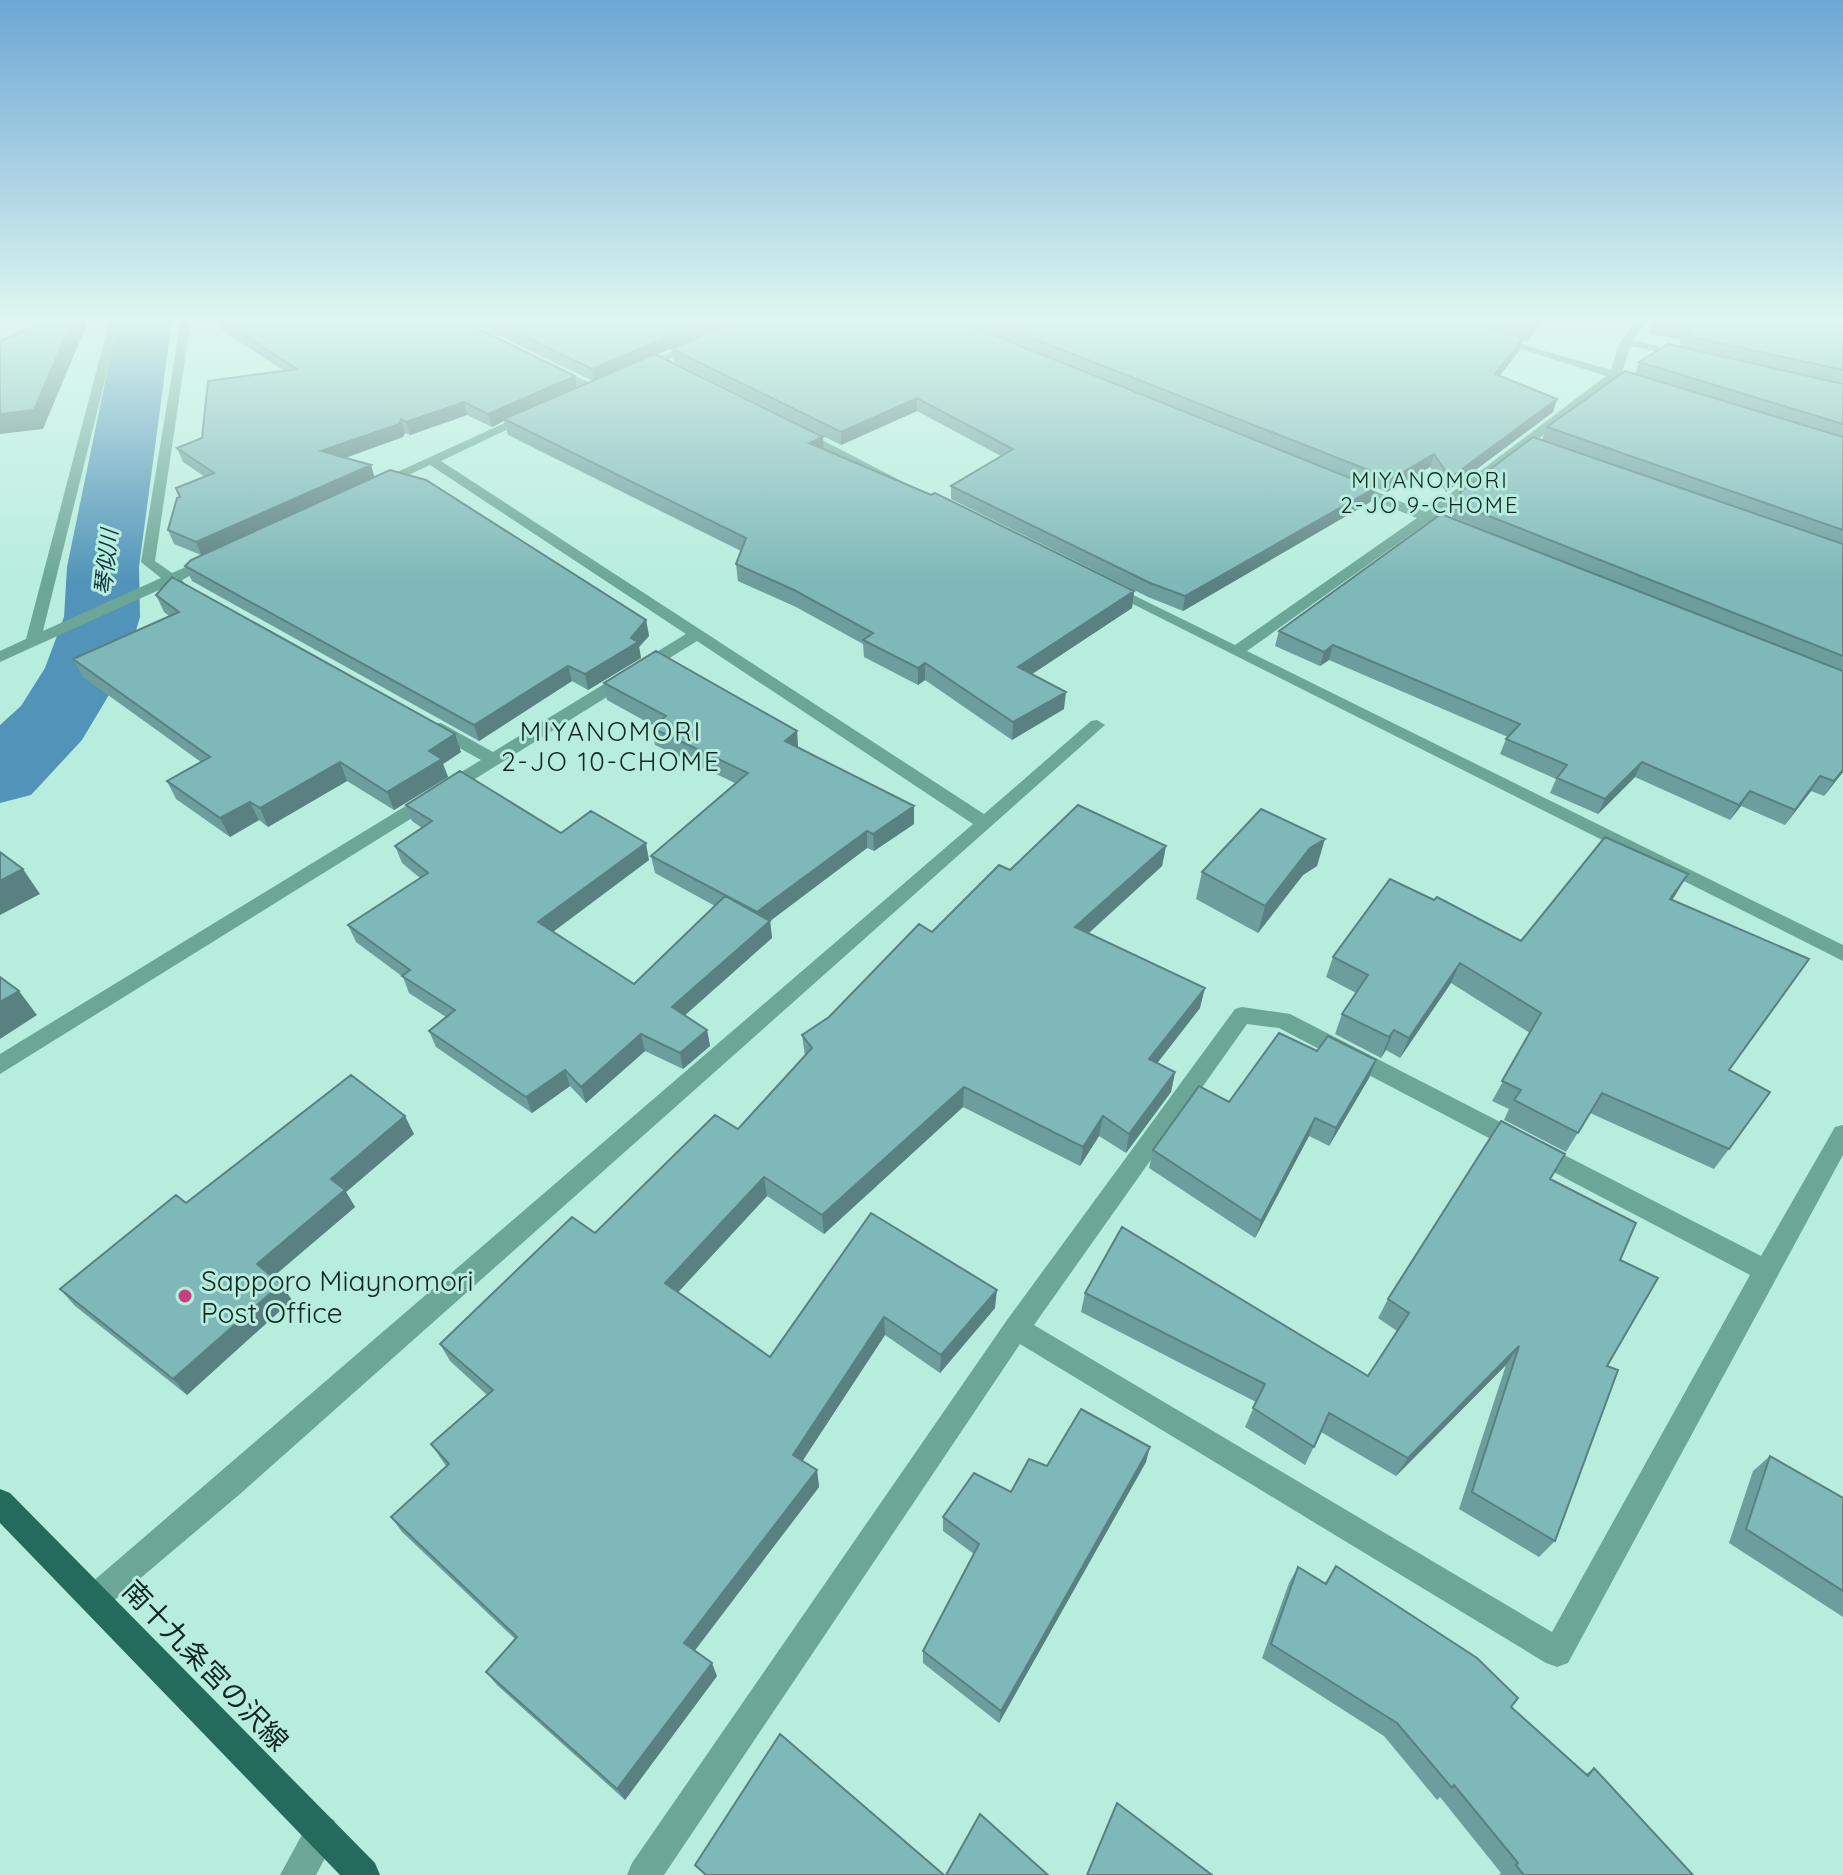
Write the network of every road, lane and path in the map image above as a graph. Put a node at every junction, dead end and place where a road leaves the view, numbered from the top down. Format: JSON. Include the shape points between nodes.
{"nodes":[{"id":1,"x":93,"y":406,"type":"edge"},
{"id":2,"x":172,"y":406,"type":"edge"},
{"id":3,"x":1572,"y":406,"type":"edge"},
{"id":4,"x":547,"y":408,"type":"edge"},
{"id":5,"x":783,"y":425,"type":"edge"},
{"id":6,"x":1524,"y":441,"type":"junction"},
{"id":7,"x":1538,"y":447,"type":"edge"},
{"id":8,"x":431,"y":460,"type":"junction"},
{"id":9,"x":1340,"y":482,"type":"edge"},
{"id":10,"x":358,"y":493,"type":"edge"},
{"id":11,"x":924,"y":496,"type":"edge"},
{"id":12,"x":1427,"y":517,"type":"junction"},
{"id":13,"x":1472,"y":535,"type":"edge"},
{"id":14,"x":228,"y":553,"type":"edge"},
{"id":15,"x":170,"y":579,"type":"junction"},
{"id":16,"x":1094,"y":581,"type":"edge"},
{"id":17,"x":198,"y":595,"type":"edge"},
{"id":18,"x":698,"y":634,"type":"junction"},
{"id":19,"x":33,"y":642,"type":"junction"},
{"id":20,"x":1235,"y":652,"type":"junction"},
{"id":21,"x":0,"y":657,"type":"edge"},
{"id":22,"x":427,"y":722,"type":"edge"},
{"id":23,"x":1097,"y":725,"type":"dead end"},
{"id":24,"x":494,"y":760,"type":"junction"},
{"id":25,"x":985,"y":823,"type":"junction"},
{"id":26,"x":1843,"y":954,"type":"edge"},
{"id":27,"x":0,"y":1065,"type":"edge"},
{"id":28,"x":1843,"y":1134,"type":"edge"},
{"id":29,"x":1766,"y":1271,"type":"junction"},
{"id":30,"x":1016,"y":1328,"type":"junction"},
{"id":31,"x":0,"y":1503,"type":"edge"},
{"id":32,"x":94,"y":1599,"type":"junction"},
{"id":33,"x":322,"y":1832,"type":"junction"},
{"id":34,"x":297,"y":1875,"type":"edge"},
{"id":35,"x":363,"y":1875,"type":"edge"},
{"id":36,"x":644,"y":1875,"type":"edge"}],
"edges":[{"from":1,"to":19,"type":"street"},
{"from":2,"to":15,"type":"street","via":[[148,562]]},
{"from":3,"to":6,"type":"street"},
{"from":4,"to":8,"type":"street"},
{"from":5,"to":11,"type":"street"},
{"from":6,"to":7,"type":"street"},
{"from":6,"to":12,"type":"street"},
{"from":8,"to":10,"type":"street"},
{"from":8,"to":18,"type":"street"},
{"from":9,"to":12,"type":"street"},
{"from":12,"to":13,"type":"street"},
{"from":12,"to":20,"type":"street"},
{"from":14,"to":15,"type":"street"},
{"from":15,"to":17,"type":"street"},
{"from":15,"to":19,"type":"street"},
{"from":16,"to":20,"type":"street"},
{"from":18,"to":24,"type":"street"},
{"from":18,"to":25,"type":"street"},
{"from":19,"to":21,"type":"street"},
{"from":20,"to":26,"type":"street"},
{"from":22,"to":24,"type":"street"},
{"from":23,"to":25,"type":"street"},
{"from":24,"to":27,"type":"street"},
{"from":25,"to":32,"type":"street"},
{"from":28,"to":29,"type":"street"},
{"from":29,"to":30,"type":"street","via":[[1283,1020],[1242,1015]]},
{"from":29,"to":30,"type":"street","via":[[1557,1652]]},
{"from":30,"to":36,"type":"street"},
{"from":31,"to":32,"type":"main road","name":"南十九条宮の沢線"},
{"from":32,"to":33,"type":"main road","name":"南十九条宮の沢線"},
{"from":33,"to":34,"type":"street"},
{"from":33,"to":35,"type":"main road","name":"南十九条宮の沢線"}]}
